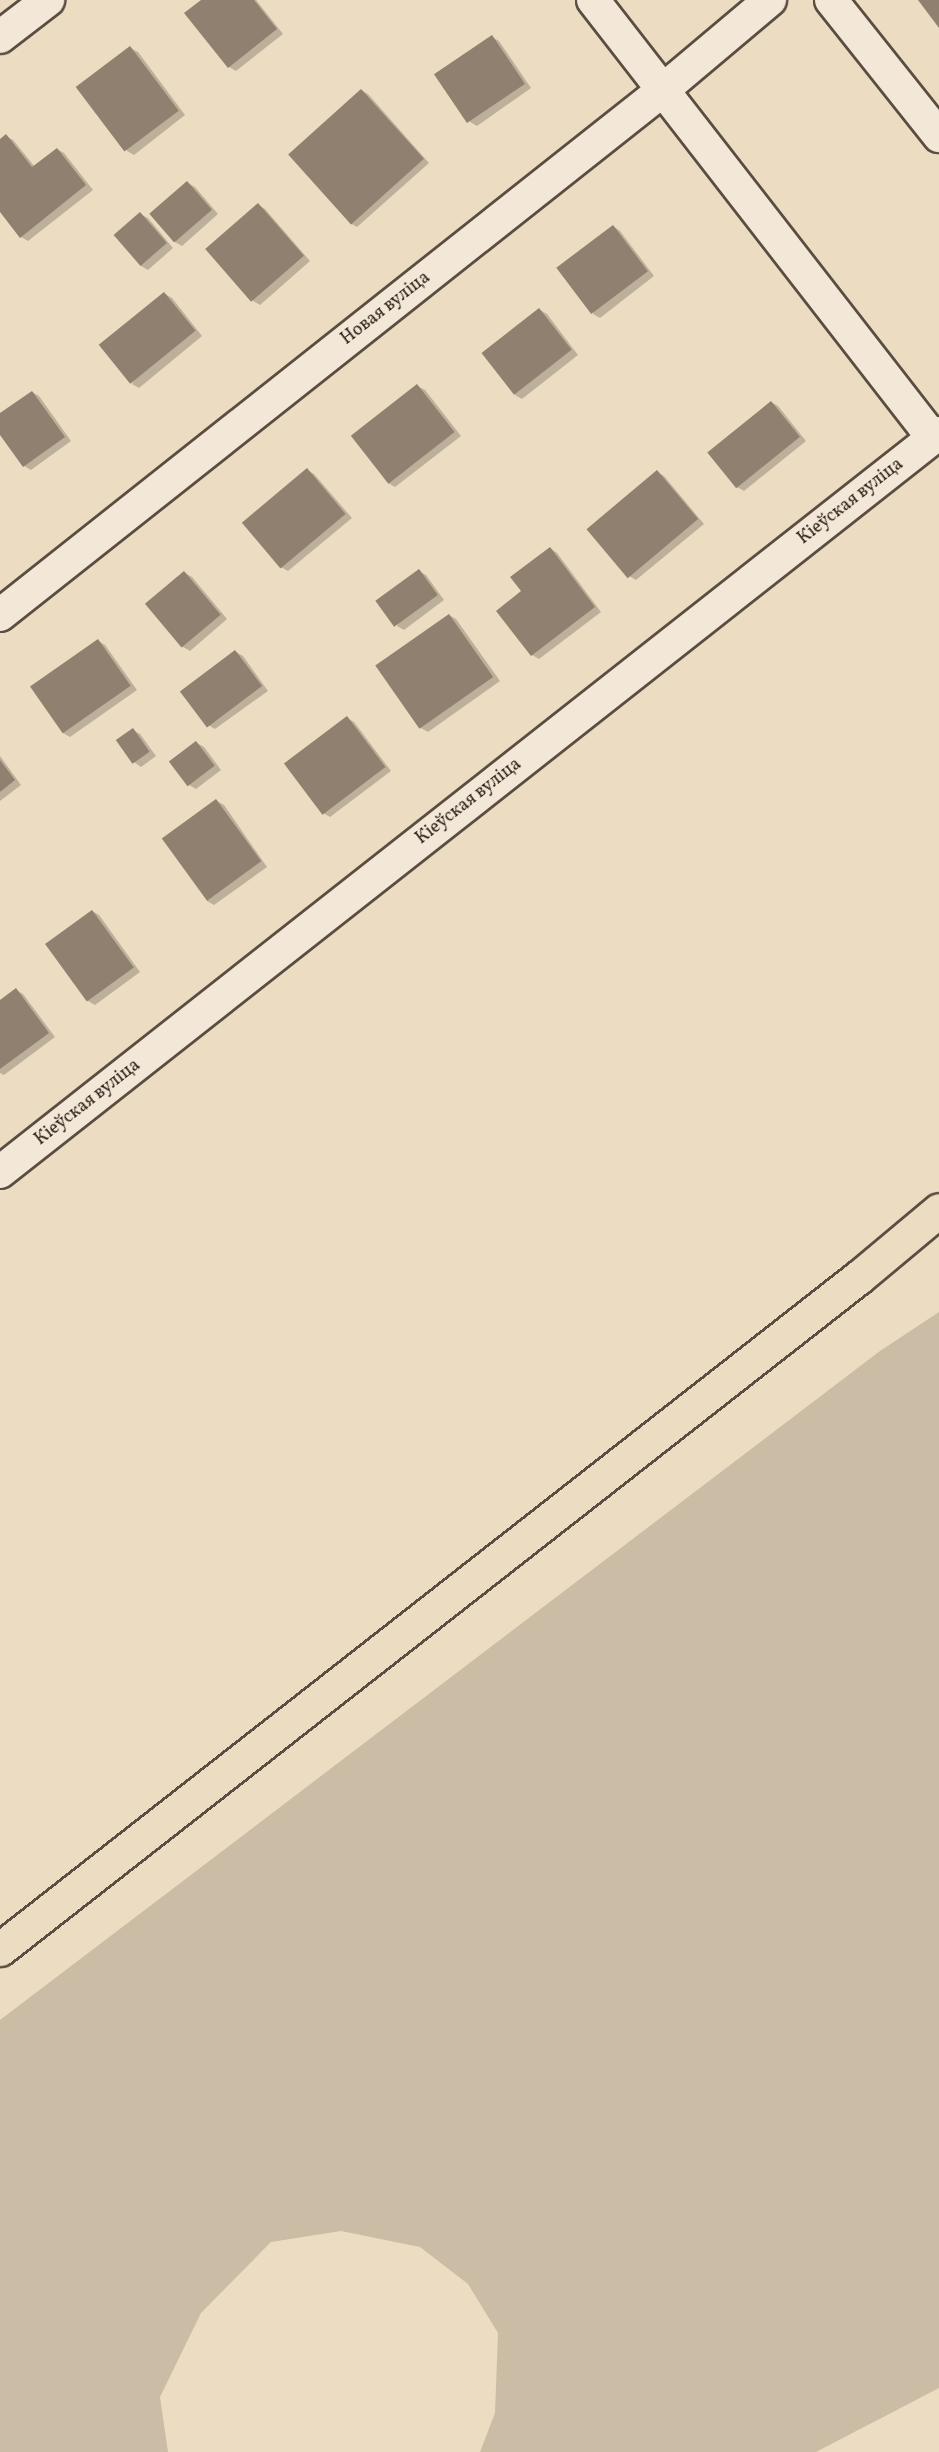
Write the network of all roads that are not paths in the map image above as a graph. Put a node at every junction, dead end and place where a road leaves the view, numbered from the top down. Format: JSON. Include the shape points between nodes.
{"nodes":[{"id":1,"x":48,"y":0,"type":"edge"},
{"id":2,"x":593,"y":0,"type":"edge"},
{"id":3,"x":770,"y":0,"type":"edge"},
{"id":4,"x":831,"y":0,"type":"edge"},
{"id":5,"x":0,"y":37,"type":"edge"},
{"id":6,"x":663,"y":90,"type":"junction"},
{"id":7,"x":939,"y":136,"type":"edge"},
{"id":8,"x":936,"y":435,"type":"edge"},
{"id":9,"x":0,"y":615,"type":"edge"},
{"id":10,"x":0,"y":1172,"type":"edge"},
{"id":11,"x":939,"y":1210,"type":"edge"},
{"id":12,"x":0,"y":1949,"type":"edge"}],
"edges":[{"from":1,"to":5,"type":"street"},
{"from":2,"to":6,"type":"street"},
{"from":3,"to":6,"type":"street","name":"Новая вуліца"},
{"from":4,"to":7,"type":"street"},
{"from":6,"to":8,"type":"street"},
{"from":6,"to":9,"type":"street","name":"Новая вуліца"},
{"from":8,"to":10,"type":"street","name":"Кіеўская вуліца"},
{"from":11,"to":12,"type":"main road","via":[[859,1277]]}]}
